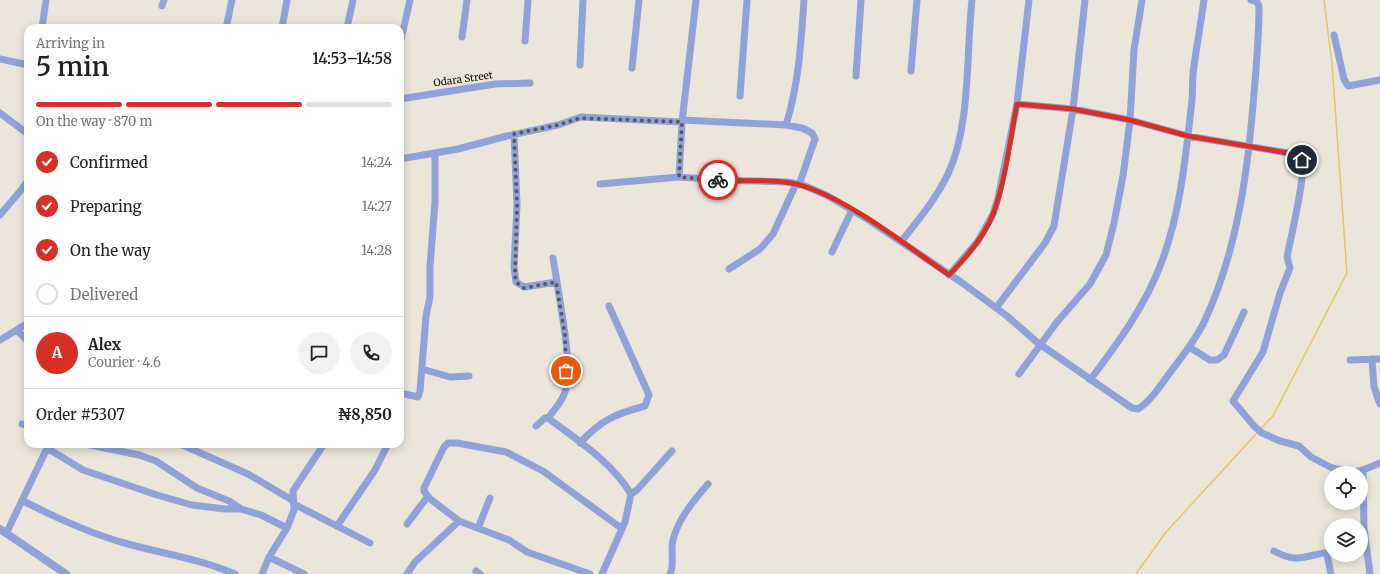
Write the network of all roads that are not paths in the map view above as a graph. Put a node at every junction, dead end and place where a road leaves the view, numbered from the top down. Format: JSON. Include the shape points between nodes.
{"nodes":[{"id":1,"x":46,"y":0,"type":"edge"},
{"id":2,"x":232,"y":0,"type":"edge"},
{"id":3,"x":287,"y":0,"type":"edge"},
{"id":4,"x":353,"y":0,"type":"edge"},
{"id":5,"x":410,"y":0,"type":"edge"},
{"id":6,"x":466,"y":0,"type":"edge"},
{"id":7,"x":528,"y":0,"type":"edge"},
{"id":8,"x":583,"y":0,"type":"edge"},
{"id":9,"x":639,"y":0,"type":"edge"},
{"id":10,"x":696,"y":0,"type":"edge"},
{"id":11,"x":747,"y":0,"type":"edge"},
{"id":12,"x":804,"y":0,"type":"edge"},
{"id":13,"x":861,"y":0,"type":"edge"},
{"id":14,"x":917,"y":0,"type":"edge"},
{"id":15,"x":972,"y":0,"type":"edge"},
{"id":16,"x":1029,"y":0,"type":"edge"},
{"id":17,"x":1085,"y":0,"type":"edge"},
{"id":18,"x":1142,"y":0,"type":"edge"},
{"id":19,"x":1204,"y":0,"type":"edge"},
{"id":20,"x":1251,"y":0,"type":"edge"},
{"id":21,"x":43,"y":24,"type":"edge"},
{"id":22,"x":227,"y":24,"type":"edge"},
{"id":23,"x":283,"y":24,"type":"edge"},
{"id":24,"x":348,"y":24,"type":"edge"},
{"id":25,"x":404,"y":26,"type":"edge"},
{"id":26,"x":1334,"y":35,"type":"dead end"},
{"id":27,"x":462,"y":37,"type":"dead end"},
{"id":28,"x":525,"y":41,"type":"dead end"},
{"id":29,"x":0,"y":59,"type":"edge"},
{"id":30,"x":24,"y":64,"type":"edge"},
{"id":31,"x":580,"y":65,"type":"dead end"},
{"id":32,"x":632,"y":68,"type":"dead end"},
{"id":33,"x":911,"y":71,"type":"dead end"},
{"id":34,"x":856,"y":76,"type":"dead end"},
{"id":35,"x":1380,"y":80,"type":"edge"},
{"id":36,"x":530,"y":83,"type":"dead end"},
{"id":37,"x":740,"y":96,"type":"dead end"},
{"id":38,"x":404,"y":98,"type":"edge"},
{"id":39,"x":1017,"y":104,"type":"junction"},
{"id":40,"x":1073,"y":109,"type":"junction"},
{"id":41,"x":0,"y":112,"type":"edge"},
{"id":42,"x":1130,"y":120,"type":"junction"},
{"id":43,"x":682,"y":121,"type":"junction"},
{"id":44,"x":786,"y":125,"type":"junction"},
{"id":45,"x":24,"y":131,"type":"edge"},
{"id":46,"x":514,"y":134,"type":"junction"},
{"id":47,"x":1188,"y":136,"type":"junction"},
{"id":48,"x":1249,"y":148,"type":"junction"},
{"id":49,"x":436,"y":153,"type":"junction"},
{"id":50,"x":404,"y":158,"type":"edge"},
{"id":51,"x":679,"y":177,"type":"junction"},
{"id":52,"x":600,"y":184,"type":"dead end"},
{"id":53,"x":798,"y":184,"type":"junction"},
{"id":54,"x":24,"y":187,"type":"edge"},
{"id":55,"x":852,"y":210,"type":"junction"},
{"id":56,"x":0,"y":215,"type":"edge"},
{"id":57,"x":901,"y":242,"type":"junction"},
{"id":58,"x":832,"y":252,"type":"dead end"},
{"id":59,"x":553,"y":258,"type":"dead end"},
{"id":60,"x":729,"y":268,"type":"dead end"},
{"id":61,"x":949,"y":275,"type":"junction"},
{"id":62,"x":556,"y":282,"type":"junction"},
{"id":63,"x":609,"y":306,"type":"dead end"},
{"id":64,"x":996,"y":308,"type":"junction"},
{"id":65,"x":1244,"y":312,"type":"dead end"},
{"id":66,"x":24,"y":326,"type":"edge"},
{"id":67,"x":17,"y":330,"type":"junction"},
{"id":68,"x":24,"y":338,"type":"edge"},
{"id":69,"x":0,"y":340,"type":"edge"},
{"id":70,"x":1040,"y":344,"type":"junction"},
{"id":71,"x":1189,"y":347,"type":"junction"},
{"id":72,"x":1372,"y":359,"type":"junction"},
{"id":73,"x":1380,"y":359,"type":"edge"},
{"id":74,"x":1350,"y":360,"type":"dead end"},
{"id":75,"x":422,"y":369,"type":"junction"},
{"id":76,"x":1018,"y":374,"type":"dead end"},
{"id":77,"x":469,"y":376,"type":"dead end"},
{"id":78,"x":1090,"y":380,"type":"junction"},
{"id":79,"x":404,"y":394,"type":"edge"},
{"id":80,"x":1380,"y":404,"type":"edge"},
{"id":81,"x":548,"y":418,"type":"junction"},
{"id":82,"x":536,"y":426,"type":"dead end"},
{"id":83,"x":580,"y":442,"type":"junction"},
{"id":84,"x":47,"y":448,"type":"edge"},
{"id":85,"x":51,"y":448,"type":"edge"},
{"id":86,"x":105,"y":448,"type":"edge"},
{"id":87,"x":189,"y":448,"type":"edge"},
{"id":88,"x":321,"y":448,"type":"edge"},
{"id":89,"x":386,"y":448,"type":"edge"},
{"id":90,"x":672,"y":451,"type":"dead end"},
{"id":91,"x":1380,"y":463,"type":"edge"},
{"id":92,"x":1328,"y":466,"type":"edge"},
{"id":93,"x":1368,"y":468,"type":"edge"},
{"id":94,"x":708,"y":484,"type":"dead end"},
{"id":95,"x":631,"y":494,"type":"junction"},
{"id":96,"x":428,"y":496,"type":"junction"},
{"id":97,"x":490,"y":498,"type":"dead end"},
{"id":98,"x":23,"y":501,"type":"junction"},
{"id":99,"x":293,"y":502,"type":"junction"},
{"id":100,"x":241,"y":508,"type":"junction"},
{"id":101,"x":1364,"y":510,"type":"edge"},
{"id":102,"x":459,"y":521,"type":"junction"},
{"id":103,"x":407,"y":524,"type":"dead end"},
{"id":104,"x":337,"y":526,"type":"junction"},
{"id":105,"x":287,"y":528,"type":"junction"},
{"id":106,"x":478,"y":528,"type":"junction"},
{"id":107,"x":621,"y":528,"type":"junction"},
{"id":108,"x":3,"y":532,"type":"edge"},
{"id":109,"x":370,"y":544,"type":"dead end"},
{"id":110,"x":1274,"y":551,"type":"dead end"},
{"id":111,"x":269,"y":557,"type":"junction"},
{"id":112,"x":66,"y":574,"type":"edge"},
{"id":113,"x":235,"y":574,"type":"edge"},
{"id":114,"x":262,"y":574,"type":"edge"},
{"id":115,"x":304,"y":574,"type":"edge"},
{"id":116,"x":407,"y":574,"type":"edge"},
{"id":117,"x":590,"y":574,"type":"edge"},
{"id":118,"x":602,"y":574,"type":"edge"},
{"id":119,"x":670,"y":574,"type":"edge"},
{"id":120,"x":1331,"y":574,"type":"edge"},
{"id":121,"x":1370,"y":574,"type":"edge"}],
"edges":[{"from":1,"to":21,"type":"street"},
{"from":2,"to":22,"type":"street"},
{"from":3,"to":23,"type":"street"},
{"from":4,"to":24,"type":"street"},
{"from":5,"to":25,"type":"street"},
{"from":6,"to":27,"type":"street"},
{"from":7,"to":28,"type":"street"},
{"from":8,"to":31,"type":"street"},
{"from":9,"to":32,"type":"street"},
{"from":10,"to":43,"type":"street"},
{"from":11,"to":37,"type":"street"},
{"from":12,"to":44,"type":"street","via":[[800,60],[794,100]]},
{"from":13,"to":34,"type":"street"},
{"from":14,"to":33,"type":"street"},
{"from":15,"to":57,"type":"street","via":[[964,102],[955,156],[937,194]]},
{"from":16,"to":39,"type":"street"},
{"from":17,"to":40,"type":"street"},
{"from":18,"to":42,"type":"street","via":[[1134,50]]},
{"from":19,"to":47,"type":"street","via":[[1194,66]]},
{"from":20,"to":48,"type":"street","via":[[1257,2],[1259,8]]},
{"from":26,"to":35,"type":"street","via":[[1344,79],[1348,86]]},
{"from":29,"to":30,"type":"street"},
{"from":36,"to":38,"type":"street","name":"Odara Street","via":[[495,84]]},
{"from":39,"to":40,"type":"street"},
{"from":39,"to":61,"type":"street","via":[[993,214],[978,241]]},
{"from":40,"to":42,"type":"street"},
{"from":40,"to":64,"type":"street","via":[[1054,226],[1045,243]]},
{"from":41,"to":45,"type":"street"},
{"from":42,"to":47,"type":"street"},
{"from":42,"to":70,"type":"street","via":[[1114,223],[1106,255],[1090,284]]},
{"from":43,"to":44,"type":"street"},
{"from":43,"to":46,"type":"street","via":[[580,118]]},
{"from":43,"to":51,"type":"street"},
{"from":44,"to":53,"type":"street","via":[[802,128],[812,133],[815,139]]},
{"from":46,"to":49,"type":"street"},
{"from":46,"to":62,"type":"street","via":[[517,205],[514,267],[516,282],[524,288]]},
{"from":47,"to":48,"type":"street"},
{"from":47,"to":78,"type":"street","via":[[1171,231],[1162,261],[1140,308]]},
{"from":48,"to":71,"type":"street","via":[[1240,208],[1229,255],[1205,321]]},
{"from":48,"to":92,"type":"street","via":[[1294,154],[1300,158],[1302,178],[1287,257],[1290,268],[1263,352],[1233,402],[1262,434],[1299,446],[1310,456]]},
{"from":49,"to":50,"type":"street"},
{"from":49,"to":75,"type":"street","via":[[430,297]]},
{"from":51,"to":52,"type":"street"},
{"from":51,"to":53,"type":"street"},
{"from":53,"to":55,"type":"street","via":[[828,196]]},
{"from":53,"to":60,"type":"street","via":[[773,234],[760,249]]},
{"from":54,"to":56,"type":"street"},
{"from":55,"to":57,"type":"street"},
{"from":55,"to":58,"type":"street"},
{"from":57,"to":61,"type":"street"},
{"from":59,"to":62,"type":"street"},
{"from":61,"to":64,"type":"street"},
{"from":62,"to":81,"type":"street","via":[[565,335],[566,377],[565,392]]},
{"from":63,"to":83,"type":"street","via":[[649,395],[645,406],[607,419]]},
{"from":64,"to":70,"type":"street"},
{"from":65,"to":71,"type":"street","via":[[1224,355],[1217,360],[1210,360]]},
{"from":66,"to":67,"type":"street"},
{"from":67,"to":68,"type":"street"},
{"from":67,"to":69,"type":"street"},
{"from":70,"to":76,"type":"street"},
{"from":70,"to":78,"type":"street"},
{"from":71,"to":78,"type":"street","via":[[1148,400],[1138,409],[1132,408]]},
{"from":72,"to":73,"type":"street"},
{"from":72,"to":74,"type":"street"},
{"from":72,"to":80,"type":"street","via":[[1374,387]]},
{"from":75,"to":77,"type":"street","via":[[450,377]]},
{"from":75,"to":79,"type":"street","via":[[418,397]]},
{"from":81,"to":82,"type":"street"},
{"from":81,"to":83,"type":"street"},
{"from":83,"to":95,"type":"street","via":[[623,480]]},
{"from":84,"to":98,"type":"street"},
{"from":85,"to":100,"type":"street","via":[[83,470],[157,495],[192,504],[225,509]]},
{"from":86,"to":100,"type":"street","via":[[156,461],[197,488]]},
{"from":87,"to":99,"type":"street","via":[[248,474]]},
{"from":88,"to":99,"type":"street","via":[[292,491]]},
{"from":89,"to":104,"type":"street","via":[[375,470]]},
{"from":90,"to":95,"type":"street"},
{"from":91,"to":93,"type":"street"},
{"from":94,"to":119,"type":"street","via":[[677,528],[672,541]]},
{"from":95,"to":107,"type":"street","via":[[625,522]]},
{"from":96,"to":102,"type":"street"},
{"from":96,"to":103,"type":"street"},
{"from":96,"to":107,"type":"street","via":[[424,488],[444,448],[448,443],[457,443],[506,452],[543,471]]},
{"from":97,"to":106,"type":"street"},
{"from":98,"to":108,"type":"street"},
{"from":98,"to":113,"type":"street","via":[[92,533],[194,560]]},
{"from":99,"to":104,"type":"street"},
{"from":99,"to":105,"type":"street","via":[[294,510]]},
{"from":100,"to":105,"type":"street"},
{"from":101,"to":121,"type":"street"},
{"from":102,"to":106,"type":"street"},
{"from":102,"to":116,"type":"street"},
{"from":104,"to":109,"type":"street"},
{"from":105,"to":111,"type":"street"},
{"from":106,"to":117,"type":"street","via":[[509,540],[526,552]]},
{"from":107,"to":118,"type":"street"},
{"from":108,"to":112,"type":"street"},
{"from":110,"to":120,"type":"street","via":[[1287,558],[1299,559],[1324,553],[1327,555]]},
{"from":111,"to":114,"type":"street"},
{"from":111,"to":115,"type":"street"}]}
